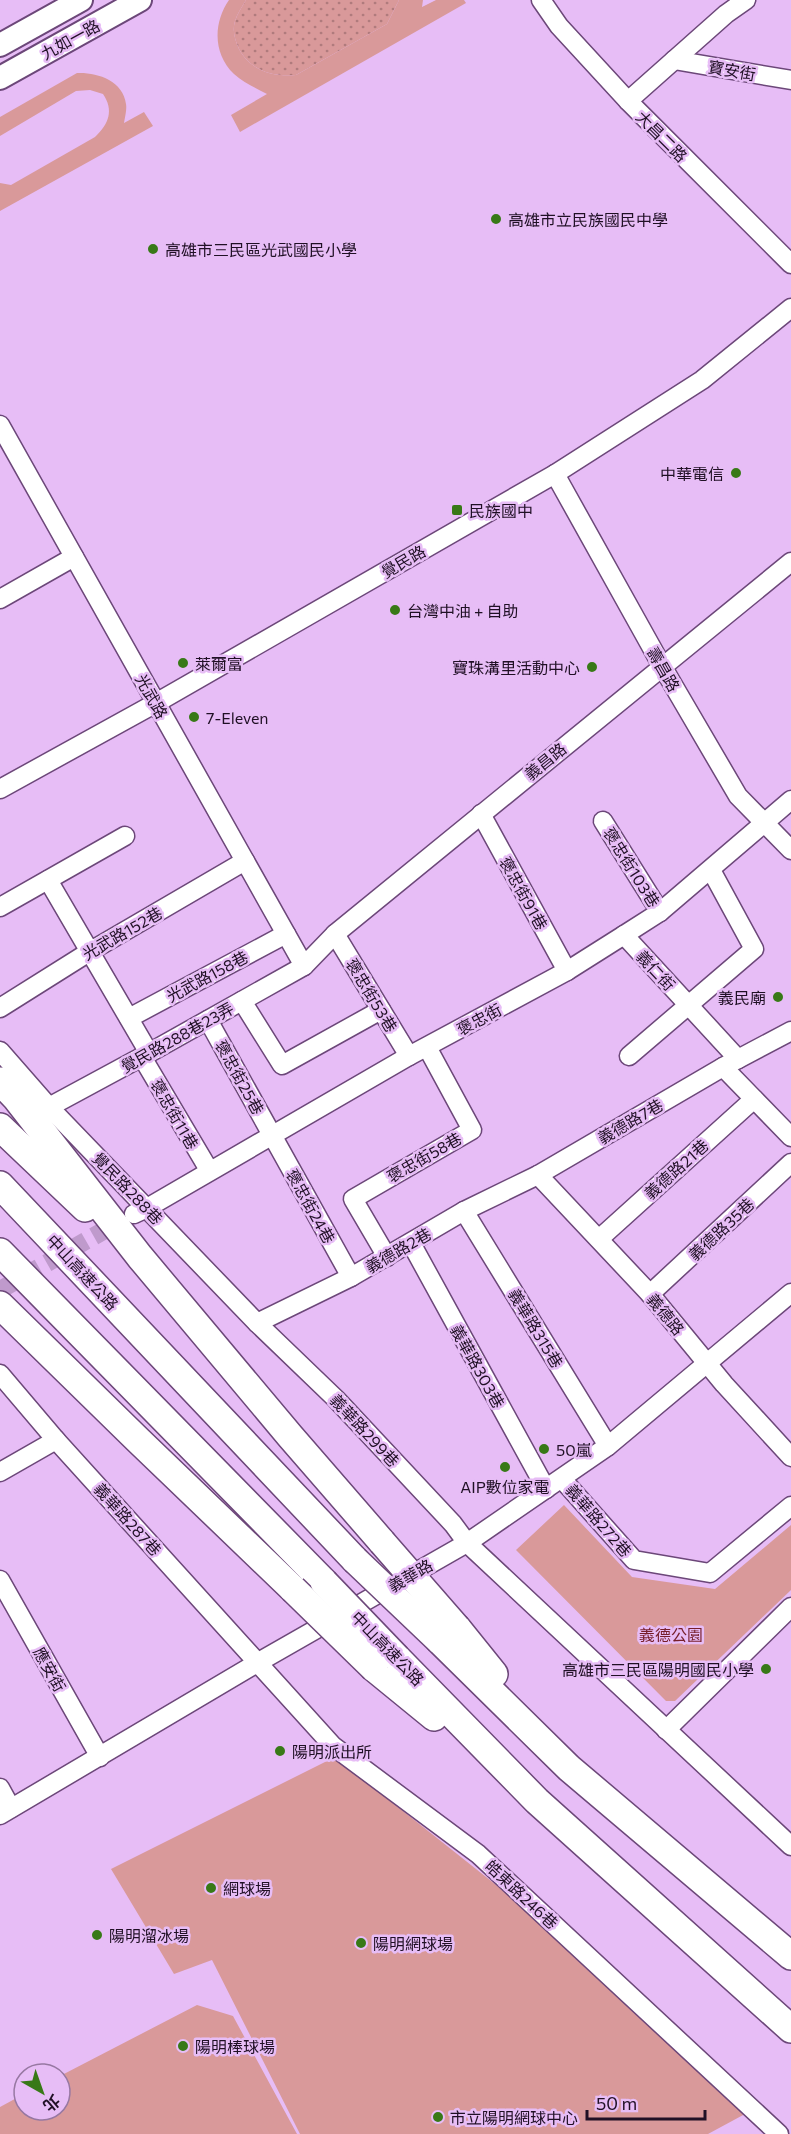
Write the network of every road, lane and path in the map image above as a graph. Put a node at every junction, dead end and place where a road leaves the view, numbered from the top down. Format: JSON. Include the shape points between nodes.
{"nodes":[{"id":1,"x":81,"y":0,"type":"edge"},
{"id":2,"x":140,"y":0,"type":"edge"},
{"id":3,"x":541,"y":0,"type":"edge"},
{"id":4,"x":746,"y":0,"type":"edge"},
{"id":5,"x":722,"y":7,"type":"edge"},
{"id":6,"x":0,"y":45,"type":"edge"},
{"id":7,"x":674,"y":60,"type":"junction"},
{"id":8,"x":0,"y":78,"type":"edge"},
{"id":9,"x":791,"y":80,"type":"edge"},
{"id":10,"x":627,"y":101,"type":"junction"},
{"id":11,"x":791,"y":264,"type":"edge"},
{"id":12,"x":791,"y":308,"type":"edge"},
{"id":13,"x":2,"y":432,"type":"edge"},
{"id":14,"x":555,"y":474,"type":"junction"},
{"id":15,"x":74,"y":556,"type":"junction"},
{"id":16,"x":791,"y":562,"type":"edge"},
{"id":17,"x":0,"y":599,"type":"edge"},
{"id":18,"x":662,"y":666,"type":"junction"},
{"id":19,"x":156,"y":703,"type":"junction"},
{"id":20,"x":0,"y":789,"type":"edge"},
{"id":21,"x":791,"y":800,"type":"edge"},
{"id":22,"x":481,"y":814,"type":"junction"},
{"id":23,"x":603,"y":821,"type":"dead end"},
{"id":24,"x":766,"y":823,"type":"junction"},
{"id":25,"x":125,"y":836,"type":"dead end"},
{"id":26,"x":791,"y":850,"type":"edge"},
{"id":27,"x":245,"y":861,"type":"junction"},
{"id":28,"x":711,"y":870,"type":"junction"},
{"id":29,"x":48,"y":880,"type":"junction"},
{"id":30,"x":0,"y":907,"type":"edge"},
{"id":31,"x":660,"y":912,"type":"junction"},
{"id":32,"x":286,"y":934,"type":"junction"},
{"id":33,"x":335,"y":934,"type":"junction"},
{"id":34,"x":624,"y":935,"type":"junction"},
{"id":35,"x":89,"y":952,"type":"junction"},
{"id":36,"x":304,"y":966,"type":"junction"},
{"id":37,"x":567,"y":971,"type":"junction"},
{"id":38,"x":243,"y":1001,"type":"junction"},
{"id":39,"x":688,"y":1005,"type":"junction"},
{"id":40,"x":0,"y":1008,"type":"edge"},
{"id":41,"x":381,"y":1010,"type":"junction"},
{"id":42,"x":129,"y":1018,"type":"junction"},
{"id":43,"x":208,"y":1020,"type":"junction"},
{"id":44,"x":791,"y":1031,"type":"edge"},
{"id":45,"x":427,"y":1047,"type":"junction"},
{"id":46,"x":0,"y":1051,"type":"edge"},
{"id":47,"x":146,"y":1055,"type":"junction"},
{"id":48,"x":409,"y":1056,"type":"junction"},
{"id":49,"x":628,"y":1056,"type":"dead end"},
{"id":50,"x":731,"y":1064,"type":"junction"},
{"id":51,"x":0,"y":1081,"type":"edge"},
{"id":52,"x":754,"y":1099,"type":"junction"},
{"id":53,"x":49,"y":1107,"type":"junction"},
{"id":54,"x":0,"y":1127,"type":"edge"},
{"id":55,"x":272,"y":1134,"type":"junction"},
{"id":56,"x":791,"y":1137,"type":"edge"},
{"id":57,"x":791,"y":1163,"type":"edge"},
{"id":58,"x":209,"y":1170,"type":"junction"},
{"id":59,"x":538,"y":1175,"type":"junction"},
{"id":60,"x":0,"y":1185,"type":"edge"},
{"id":61,"x":140,"y":1211,"type":"junction"},
{"id":62,"x":464,"y":1211,"type":"junction"},
{"id":63,"x":599,"y":1239,"type":"junction"},
{"id":64,"x":411,"y":1243,"type":"junction"},
{"id":65,"x":0,"y":1252,"type":"edge"},
{"id":66,"x":140,"y":1257,"type":"junction"},
{"id":67,"x":387,"y":1257,"type":"junction"},
{"id":68,"x":351,"y":1277,"type":"junction"},
{"id":69,"x":791,"y":1293,"type":"edge"},
{"id":70,"x":650,"y":1294,"type":"junction"},
{"id":71,"x":0,"y":1305,"type":"edge"},
{"id":72,"x":257,"y":1323,"type":"junction"},
{"id":73,"x":707,"y":1365,"type":"junction"},
{"id":74,"x":0,"y":1374,"type":"edge"},
{"id":75,"x":56,"y":1440,"type":"junction"},
{"id":76,"x":608,"y":1446,"type":"junction"},
{"id":77,"x":791,"y":1457,"type":"edge"},
{"id":78,"x":0,"y":1472,"type":"edge"},
{"id":79,"x":562,"y":1479,"type":"junction"},
{"id":80,"x":546,"y":1489,"type":"junction"},
{"id":81,"x":791,"y":1506,"type":"edge"},
{"id":82,"x":467,"y":1543,"type":"junction"},
{"id":83,"x":0,"y":1580,"type":"edge"},
{"id":84,"x":791,"y":1607,"type":"edge"},
{"id":85,"x":448,"y":1634,"type":"junction"},
{"id":86,"x":257,"y":1663,"type":"junction"},
{"id":87,"x":386,"y":1663,"type":"junction"},
{"id":88,"x":666,"y":1730,"type":"junction"},
{"id":89,"x":100,"y":1757,"type":"junction"},
{"id":90,"x":0,"y":1788,"type":"edge"},
{"id":91,"x":6,"y":1812,"type":"edge"},
{"id":92,"x":791,"y":1846,"type":"edge"},
{"id":93,"x":791,"y":1956,"type":"edge"},
{"id":94,"x":791,"y":2030,"type":"edge"},
{"id":95,"x":779,"y":2134,"type":"edge"}],
"edges":[{"from":1,"to":6,"type":"main road","name":"九如一路"},
{"from":2,"to":8,"type":"main road","name":"九如一路"},
{"from":3,"to":10,"type":"street","name":"大昌二路","via":[[559,26]]},
{"from":4,"to":5,"type":"street"},
{"from":5,"to":7,"type":"street"},
{"from":7,"to":9,"type":"street","name":"寶安街"},
{"from":7,"to":10,"type":"street"},
{"from":10,"to":11,"type":"street","name":"大昌二路"},
{"from":12,"to":14,"type":"street","name":"覺民路","via":[[702,380]]},
{"from":13,"to":15,"type":"street","name":"光武路"},
{"from":14,"to":18,"type":"street","name":"壽昌路"},
{"from":14,"to":19,"type":"street","name":"覺民路"},
{"from":15,"to":17,"type":"street"},
{"from":15,"to":19,"type":"street","name":"光武路"},
{"from":16,"to":18,"type":"street","name":"義昌路"},
{"from":18,"to":22,"type":"street","name":"義昌路"},
{"from":18,"to":24,"type":"street","name":"壽昌路","via":[[738,796]]},
{"from":19,"to":20,"type":"street","name":"覺民路"},
{"from":19,"to":27,"type":"street","name":"光武路"},
{"from":21,"to":24,"type":"street","name":"褒忠街"},
{"from":22,"to":33,"type":"street","name":"義昌路"},
{"from":22,"to":37,"type":"street","name":"褒忠街91巷"},
{"from":23,"to":31,"type":"street","name":"褒忠街103巷"},
{"from":24,"to":26,"type":"street","name":"壽昌路"},
{"from":24,"to":28,"type":"street","name":"褒忠街"},
{"from":25,"to":29,"type":"street"},
{"from":27,"to":32,"type":"street","name":"光武路"},
{"from":27,"to":35,"type":"street","name":"光武路152巷"},
{"from":28,"to":31,"type":"street","name":"褒忠街"},
{"from":28,"to":39,"type":"street","via":[[754,949]]},
{"from":29,"to":30,"type":"street"},
{"from":29,"to":35,"type":"street","name":"褒忠街11巷"},
{"from":31,"to":34,"type":"street","name":"褒忠街"},
{"from":32,"to":36,"type":"street","name":"光武路"},
{"from":32,"to":42,"type":"street","name":"光武路158巷"},
{"from":33,"to":36,"type":"street","name":"義昌路"},
{"from":33,"to":41,"type":"street","name":"褒忠街53巷"},
{"from":34,"to":37,"type":"street","name":"褒忠街"},
{"from":34,"to":39,"type":"street","name":"義仁街"},
{"from":35,"to":40,"type":"street","name":"光武路152巷"},
{"from":35,"to":42,"type":"street","name":"褒忠街11巷"},
{"from":36,"to":38,"type":"street","name":"覺民路288巷23弄"},
{"from":37,"to":45,"type":"street","name":"褒忠街"},
{"from":38,"to":41,"type":"street","via":[[282,1065]]},
{"from":38,"to":43,"type":"street","name":"覺民路288巷23弄"},
{"from":39,"to":49,"type":"street","name":"義仁街"},
{"from":39,"to":50,"type":"street","name":"義仁街"},
{"from":41,"to":48,"type":"street","name":"褒忠街53巷"},
{"from":42,"to":47,"type":"street","name":"褒忠街11巷"},
{"from":43,"to":47,"type":"street","name":"覺民路288巷23弄"},
{"from":43,"to":55,"type":"street","name":"褒忠街25巷"},
{"from":44,"to":50,"type":"street","name":"義德路7巷"},
{"from":45,"to":48,"type":"street","name":"褒忠街"},
{"from":45,"to":67,"type":"street","name":"褒忠街58巷","via":[[472,1130],[353,1199]]},
{"from":46,"to":53,"type":"street","name":"覺民路288巷"},
{"from":47,"to":53,"type":"street","name":"覺民路288巷23弄"},
{"from":47,"to":58,"type":"street","name":"褒忠街11巷"},
{"from":48,"to":55,"type":"street","name":"褒忠街"},
{"from":50,"to":52,"type":"street","name":"義仁街"},
{"from":50,"to":59,"type":"street","name":"義德路7巷"},
{"from":51,"to":66,"type":"highway"},
{"from":52,"to":56,"type":"street","name":"義仁街"},
{"from":52,"to":63,"type":"street","name":"義德路21巷"},
{"from":53,"to":61,"type":"street","name":"覺民路288巷"},
{"from":54,"to":66,"type":"highway"},
{"from":55,"to":58,"type":"street","name":"褒忠街"},
{"from":55,"to":68,"type":"street","name":"褒忠街24巷"},
{"from":57,"to":70,"type":"street","name":"義德路35巷"},
{"from":58,"to":61,"type":"street","name":"褒忠街"},
{"from":59,"to":62,"type":"street","name":"義德路2巷"},
{"from":59,"to":63,"type":"street","name":"義德路"},
{"from":60,"to":85,"type":"highway","name":"中山高速公路","bridge":true,"via":[[355,1560]]},
{"from":61,"to":72,"type":"street","name":"覺民路288巷"},
{"from":62,"to":64,"type":"street","name":"義德路2巷"},
{"from":62,"to":76,"type":"street","name":"義華路315巷"},
{"from":63,"to":70,"type":"street","name":"義德路"},
{"from":64,"to":67,"type":"street","name":"義德路2巷"},
{"from":64,"to":80,"type":"street","name":"義華路303巷"},
{"from":65,"to":87,"type":"highway","name":"中山高速公路","bridge":true,"via":[[324,1582]]},
{"from":66,"to":85,"type":"highway","bridge":true,"via":[[382,1542]]},
{"from":67,"to":68,"type":"street","name":"義德路2巷"},
{"from":68,"to":72,"type":"street","name":"義德路2巷"},
{"from":69,"to":73,"type":"street","name":"義華路"},
{"from":70,"to":73,"type":"street","name":"義德路"},
{"from":71,"to":87,"type":"highway","bridge":true,"via":[[293,1588]]},
{"from":72,"to":82,"type":"street","name":"義華路299巷","via":[[336,1399]]},
{"from":73,"to":76,"type":"street","name":"義華路"},
{"from":73,"to":77,"type":"street","name":"義德路"},
{"from":74,"to":75,"type":"street","name":"義華路287巷"},
{"from":75,"to":78,"type":"street"},
{"from":75,"to":86,"type":"street","name":"義華路287巷"},
{"from":76,"to":79,"type":"street","name":"義華路"},
{"from":79,"to":80,"type":"street","name":"義華路"},
{"from":79,"to":81,"type":"street","name":"義華路272巷","via":[[634,1560],[710,1573]]},
{"from":80,"to":82,"type":"street","name":"義華路"},
{"from":82,"to":86,"type":"street","name":"義華路"},
{"from":82,"to":88,"type":"street","name":"義華路299巷"},
{"from":83,"to":89,"type":"street","name":"應安街"},
{"from":84,"to":88,"type":"street"},
{"from":85,"to":93,"type":"highway","name":"中山高速公路","via":[[569,1768]]},
{"from":86,"to":89,"type":"street","name":"義華路"},
{"from":86,"to":95,"type":"street","name":"皓東路246巷","via":[[333,1746],[478,1854]]},
{"from":87,"to":94,"type":"highway"},
{"from":88,"to":92,"type":"street","name":"義華路299巷"},
{"from":89,"to":91,"type":"street","name":"義華路"},
{"from":90,"to":91,"type":"street"}]}
